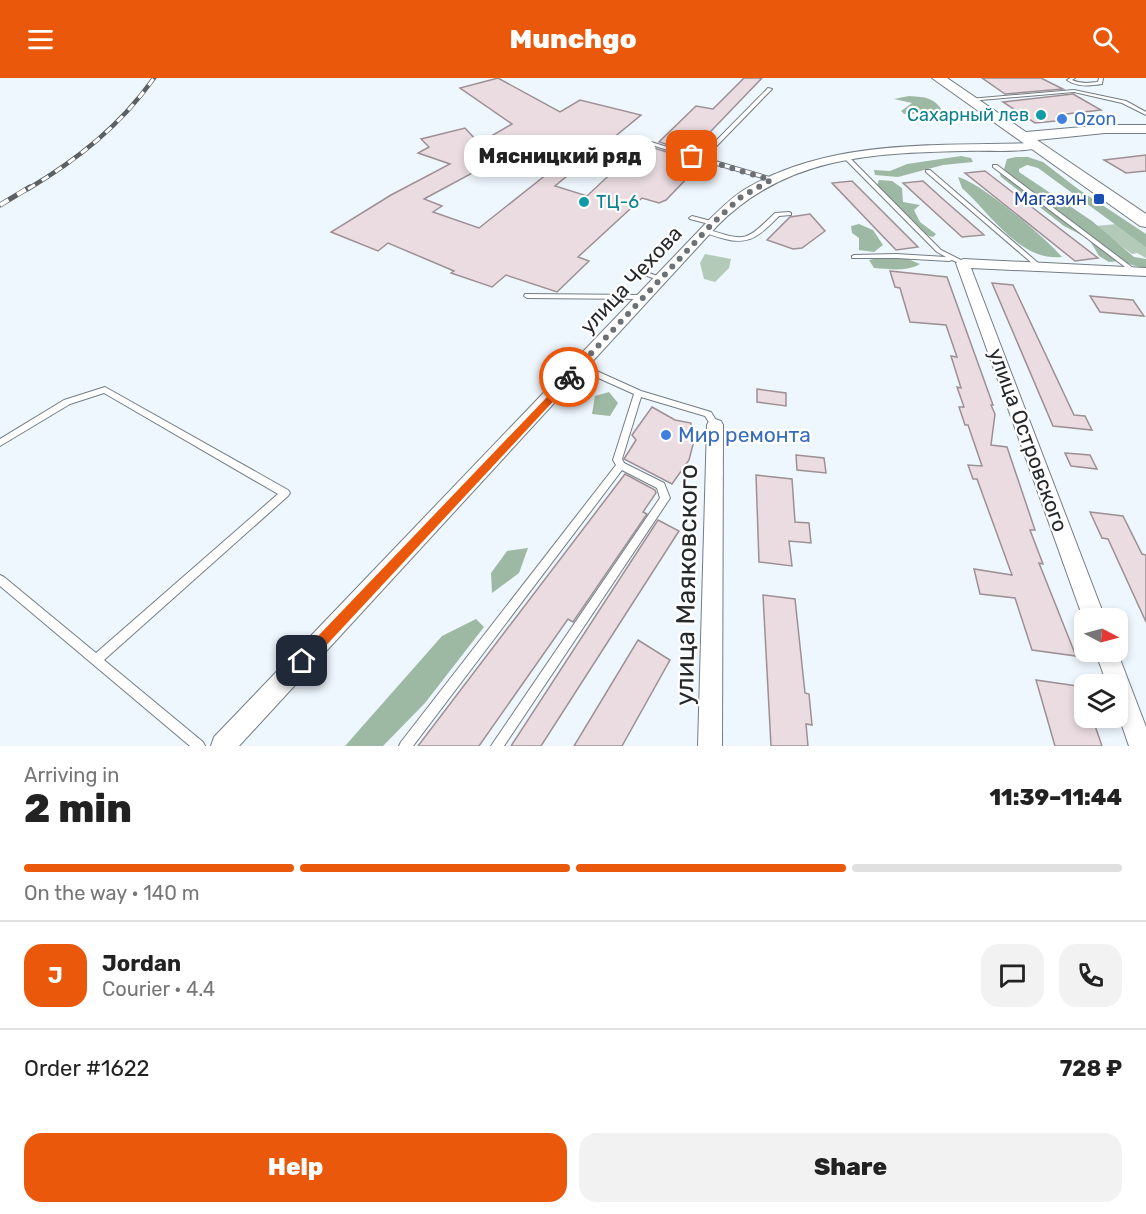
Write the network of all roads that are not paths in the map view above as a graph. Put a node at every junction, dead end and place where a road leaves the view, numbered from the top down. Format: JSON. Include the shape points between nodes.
{"nodes":[{"id":1,"x":938,"y":78,"type":"edge"},
{"id":2,"x":1074,"y":78,"type":"edge"},
{"id":3,"x":1101,"y":78,"type":"edge"},
{"id":4,"x":770,"y":89,"type":"dead end"},
{"id":5,"x":969,"y":100,"type":"junction"},
{"id":6,"x":1146,"y":114,"type":"edge"},
{"id":7,"x":1146,"y":129,"type":"edge"},
{"id":8,"x":636,"y":139,"type":"dead end"},
{"id":9,"x":1029,"y":141,"type":"junction"},
{"id":10,"x":846,"y":157,"type":"junction"},
{"id":11,"x":700,"y":159,"type":"junction"},
{"id":12,"x":995,"y":166,"type":"dead end"},
{"id":13,"x":928,"y":171,"type":"dead end"},
{"id":14,"x":771,"y":180,"type":"junction"},
{"id":15,"x":789,"y":214,"type":"dead end"},
{"id":16,"x":692,"y":218,"type":"dead end"},
{"id":17,"x":1146,"y":222,"type":"edge"},
{"id":18,"x":709,"y":227,"type":"junction"},
{"id":19,"x":854,"y":257,"type":"dead end"},
{"id":20,"x":956,"y":261,"type":"junction"},
{"id":21,"x":1043,"y":269,"type":"junction"},
{"id":22,"x":638,"y":271,"type":"dead end"},
{"id":23,"x":1141,"y":272,"type":"edge"},
{"id":24,"x":661,"y":279,"type":"junction"},
{"id":25,"x":527,"y":296,"type":"dead end"},
{"id":26,"x":643,"y":297,"type":"junction"},
{"id":27,"x":579,"y":366,"type":"junction"},
{"id":28,"x":638,"y":393,"type":"junction"},
{"id":29,"x":716,"y":425,"type":"joint"},
{"id":30,"x":0,"y":443,"type":"edge"},
{"id":31,"x":621,"y":465,"type":"junction"},
{"id":32,"x":0,"y":580,"type":"edge"},
{"id":33,"x":1090,"y":608,"type":"edge"},
{"id":34,"x":96,"y":660,"type":"junction"},
{"id":35,"x":1110,"y":662,"type":"edge"},
{"id":36,"x":200,"y":746,"type":"edge"},
{"id":37,"x":223,"y":746,"type":"edge"},
{"id":38,"x":405,"y":746,"type":"edge"},
{"id":39,"x":497,"y":746,"type":"edge"},
{"id":40,"x":710,"y":746,"type":"edge"},
{"id":41,"x":1141,"y":746,"type":"edge"}],
"edges":[{"from":1,"to":5,"type":"main road"},
{"from":2,"to":3,"type":"lane","via":[[1069,80],[1074,84],[1090,85],[1100,83]]},
{"from":4,"to":11,"type":"lane"},
{"from":5,"to":6,"type":"lane","via":[[1074,91],[1124,102]]},
{"from":5,"to":9,"type":"main road"},
{"from":7,"to":9,"type":"main road","via":[[1105,129]]},
{"from":8,"to":11,"type":"lane"},
{"from":9,"to":10,"type":"street","name":"улица Чехова"},
{"from":9,"to":17,"type":"main road"},
{"from":10,"to":14,"type":"street","name":"улица Чехова","via":[[809,165]]},
{"from":10,"to":20,"type":"lane","via":[[934,246]]},
{"from":11,"to":14,"type":"lane"},
{"from":12,"to":23,"type":"lane"},
{"from":13,"to":21,"type":"lane"},
{"from":14,"to":18,"type":"street","name":"улица Чехова","via":[[741,197]]},
{"from":15,"to":18,"type":"lane","via":[[777,214],[752,239],[736,242]]},
{"from":16,"to":18,"type":"lane"},
{"from":18,"to":24,"type":"street","name":"улица Чехова"},
{"from":19,"to":20,"type":"lane"},
{"from":20,"to":21,"type":"street"},
{"from":20,"to":33,"type":"street","name":"улица Островского"},
{"from":21,"to":23,"type":"street"},
{"from":22,"to":24,"type":"lane"},
{"from":24,"to":26,"type":"street","name":"улица Чехова"},
{"from":25,"to":26,"type":"lane"},
{"from":26,"to":27,"type":"street","name":"улица Чехова"},
{"from":27,"to":28,"type":"lane"},
{"from":27,"to":37,"type":"street","name":"улица Чехова"},
{"from":28,"to":29,"type":"lane","via":[[708,414]]},
{"from":28,"to":31,"type":"lane","via":[[617,460]]},
{"from":29,"to":40,"type":"street","name":"улица Маяковского"},
{"from":30,"to":34,"type":"lane","via":[[67,402],[105,390],[285,493]]},
{"from":31,"to":38,"type":"lane"},
{"from":31,"to":39,"type":"lane","via":[[661,486],[665,498]]},
{"from":32,"to":34,"type":"lane"},
{"from":34,"to":36,"type":"lane"},
{"from":35,"to":41,"type":"street"}]}
